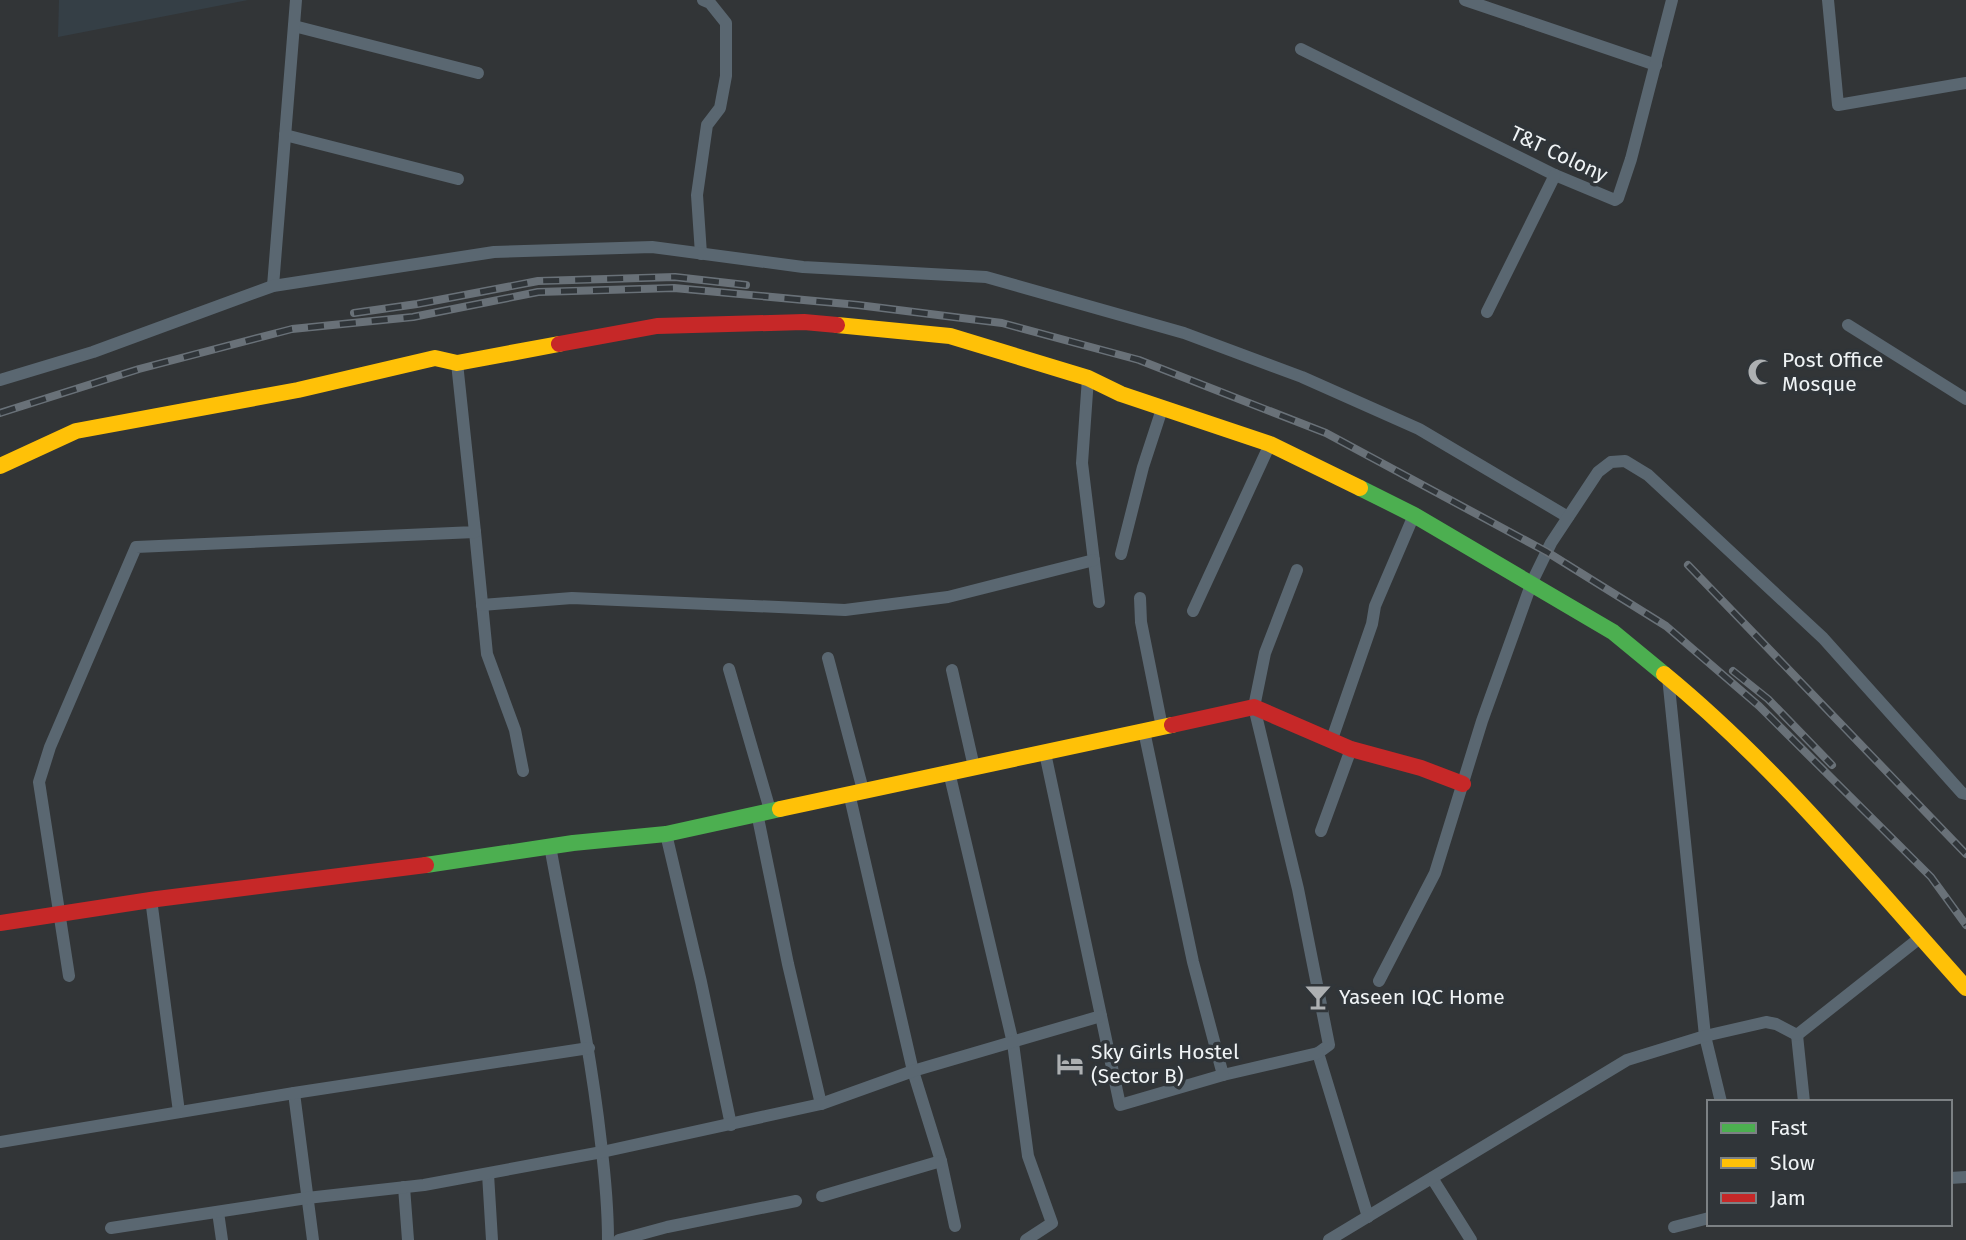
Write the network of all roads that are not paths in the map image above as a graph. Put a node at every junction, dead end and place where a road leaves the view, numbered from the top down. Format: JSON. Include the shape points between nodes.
{"nodes":[{"id":1,"x":296,"y":0,"type":"edge"},
{"id":2,"x":703,"y":0,"type":"edge"},
{"id":3,"x":1465,"y":0,"type":"edge"},
{"id":4,"x":1672,"y":0,"type":"edge"},
{"id":5,"x":1828,"y":0,"type":"edge"},
{"id":6,"x":294,"y":26,"type":"junction"},
{"id":7,"x":1301,"y":49,"type":"dead end"},
{"id":8,"x":1656,"y":65,"type":"junction"},
{"id":9,"x":478,"y":73,"type":"dead end"},
{"id":10,"x":1966,"y":83,"type":"edge"},
{"id":11,"x":285,"y":135,"type":"junction"},
{"id":12,"x":1555,"y":175,"type":"junction"},
{"id":13,"x":458,"y":178,"type":"dead end"},
{"id":14,"x":701,"y":254,"type":"junction"},
{"id":15,"x":272,"y":286,"type":"junction"},
{"id":16,"x":1487,"y":312,"type":"dead end"},
{"id":17,"x":1848,"y":326,"type":"dead end"},
{"id":18,"x":457,"y":363,"type":"junction"},
{"id":19,"x":1088,"y":378,"type":"junction"},
{"id":20,"x":0,"y":380,"type":"edge"},
{"id":21,"x":1966,"y":399,"type":"edge"},
{"id":22,"x":1162,"y":409,"type":"junction"},
{"id":23,"x":1270,"y":444,"type":"junction"},
{"id":24,"x":0,"y":466,"type":"edge"},
{"id":25,"x":1414,"y":515,"type":"junction"},
{"id":26,"x":1568,"y":517,"type":"junction"},
{"id":27,"x":475,"y":532,"type":"junction"},
{"id":28,"x":1121,"y":554,"type":"dead end"},
{"id":29,"x":1094,"y":560,"type":"junction"},
{"id":30,"x":1297,"y":570,"type":"dead end"},
{"id":31,"x":1532,"y":582,"type":"junction"},
{"id":32,"x":1140,"y":598,"type":"dead end"},
{"id":33,"x":1099,"y":602,"type":"dead end"},
{"id":34,"x":482,"y":605,"type":"junction"},
{"id":35,"x":1193,"y":611,"type":"dead end"},
{"id":36,"x":828,"y":658,"type":"dead end"},
{"id":37,"x":729,"y":669,"type":"dead end"},
{"id":38,"x":952,"y":670,"type":"dead end"},
{"id":39,"x":1668,"y":677,"type":"junction"},
{"id":40,"x":1254,"y":707,"type":"junction"},
{"id":41,"x":1162,"y":727,"type":"junction"},
{"id":42,"x":1144,"y":732,"type":"junction"},
{"id":43,"x":1332,"y":739,"type":"junction"},
{"id":44,"x":1351,"y":749,"type":"junction"},
{"id":45,"x":1045,"y":753,"type":"junction"},
{"id":46,"x":974,"y":767,"type":"junction"},
{"id":47,"x":523,"y":771,"type":"dead end"},
{"id":48,"x":949,"y":772,"type":"junction"},
{"id":49,"x":1463,"y":783,"type":"junction"},
{"id":50,"x":856,"y":791,"type":"junction"},
{"id":51,"x":1966,"y":794,"type":"edge"},
{"id":52,"x":763,"y":811,"type":"junction"},
{"id":53,"x":1321,"y":831,"type":"dead end"},
{"id":54,"x":666,"y":834,"type":"junction"},
{"id":55,"x":550,"y":846,"type":"junction"},
{"id":56,"x":151,"y":899,"type":"junction"},
{"id":57,"x":60,"y":913,"type":"junction"},
{"id":58,"x":0,"y":923,"type":"edge"},
{"id":59,"x":1921,"y":937,"type":"junction"},
{"id":60,"x":69,"y":976,"type":"dead end"},
{"id":61,"x":1378,"y":981,"type":"dead end"},
{"id":62,"x":1966,"y":988,"type":"edge"},
{"id":63,"x":1101,"y":1016,"type":"junction"},
{"id":64,"x":1797,"y":1035,"type":"junction"},
{"id":65,"x":1705,"y":1036,"type":"junction"},
{"id":66,"x":1013,"y":1043,"type":"junction"},
{"id":67,"x":589,"y":1048,"type":"junction"},
{"id":68,"x":1318,"y":1053,"type":"junction"},
{"id":69,"x":913,"y":1071,"type":"junction"},
{"id":70,"x":1223,"y":1075,"type":"junction"},
{"id":71,"x":295,"y":1093,"type":"junction"},
{"id":72,"x":1721,"y":1100,"type":"edge"},
{"id":73,"x":1804,"y":1100,"type":"edge"},
{"id":74,"x":821,"y":1104,"type":"junction"},
{"id":75,"x":179,"y":1112,"type":"junction"},
{"id":76,"x":731,"y":1125,"type":"junction"},
{"id":77,"x":0,"y":1142,"type":"edge"},
{"id":78,"x":602,"y":1153,"type":"junction"},
{"id":79,"x":941,"y":1161,"type":"junction"},
{"id":80,"x":488,"y":1174,"type":"junction"},
{"id":81,"x":1432,"y":1178,"type":"junction"},
{"id":82,"x":404,"y":1188,"type":"junction"},
{"id":83,"x":822,"y":1196,"type":"dead end"},
{"id":84,"x":307,"y":1198,"type":"junction"},
{"id":85,"x":796,"y":1201,"type":"dead end"},
{"id":86,"x":218,"y":1212,"type":"junction"},
{"id":87,"x":1368,"y":1217,"type":"junction"},
{"id":88,"x":1707,"y":1219,"type":"edge"},
{"id":89,"x":955,"y":1226,"type":"dead end"},
{"id":90,"x":1674,"y":1227,"type":"dead end"},
{"id":91,"x":111,"y":1228,"type":"dead end"},
{"id":92,"x":222,"y":1240,"type":"edge"},
{"id":93,"x":313,"y":1240,"type":"edge"},
{"id":94,"x":408,"y":1240,"type":"edge"},
{"id":95,"x":492,"y":1240,"type":"edge"},
{"id":96,"x":608,"y":1240,"type":"edge"},
{"id":97,"x":619,"y":1240,"type":"edge"},
{"id":98,"x":1026,"y":1240,"type":"edge"},
{"id":99,"x":1329,"y":1240,"type":"edge"},
{"id":100,"x":1471,"y":1240,"type":"edge"}],
"edges":[{"from":1,"to":6,"type":"street"},
{"from":2,"to":14,"type":"street","via":[[726,23],[726,76],[720,108],[707,125],[697,195]]},
{"from":3,"to":8,"type":"street"},
{"from":4,"to":8,"type":"street","name":"T&T Colony"},
{"from":5,"to":10,"type":"street","via":[[1838,105]]},
{"from":6,"to":9,"type":"street"},
{"from":6,"to":11,"type":"street"},
{"from":7,"to":12,"type":"street","name":"T&T Colony"},
{"from":8,"to":12,"type":"street","name":"T&T Colony","via":[[1618,198],[1610,199]]},
{"from":11,"to":13,"type":"street"},
{"from":11,"to":15,"type":"street"},
{"from":12,"to":16,"type":"street"},
{"from":14,"to":15,"type":"street","via":[[652,247],[494,252]]},
{"from":14,"to":26,"type":"street","via":[[803,267],[986,277],[1184,333],[1302,377],[1419,429]]},
{"from":15,"to":20,"type":"street","via":[[93,352]]},
{"from":17,"to":21,"type":"street"},
{"from":18,"to":19,"type":"street","via":[[657,326],[803,322],[950,336]]},
{"from":18,"to":24,"type":"street","via":[[435,358],[298,390],[76,431]]},
{"from":18,"to":27,"type":"street"},
{"from":19,"to":22,"type":"street"},
{"from":19,"to":29,"type":"street","via":[[1082,463]]},
{"from":22,"to":23,"type":"street"},
{"from":22,"to":28,"type":"street"},
{"from":23,"to":25,"type":"street"},
{"from":23,"to":35,"type":"street"},
{"from":25,"to":31,"type":"street"},
{"from":25,"to":43,"type":"street","via":[[1376,606]]},
{"from":26,"to":31,"type":"street"},
{"from":26,"to":51,"type":"street","via":[[1598,472],[1611,462],[1625,461],[1648,475],[1823,638]]},
{"from":27,"to":34,"type":"street"},
{"from":27,"to":57,"type":"street","via":[[136,547],[39,782]]},
{"from":29,"to":33,"type":"street"},
{"from":29,"to":34,"type":"street","via":[[948,597],[845,610],[572,598]]},
{"from":30,"to":40,"type":"street","via":[[1265,653]]},
{"from":31,"to":39,"type":"street","via":[[1612,632]]},
{"from":31,"to":49,"type":"street"},
{"from":32,"to":41,"type":"street"},
{"from":34,"to":47,"type":"street","via":[[487,654],[515,730]]},
{"from":36,"to":50,"type":"street"},
{"from":37,"to":52,"type":"street"},
{"from":38,"to":46,"type":"street"},
{"from":39,"to":59,"type":"street","via":[[1785,787]]},
{"from":39,"to":65,"type":"street"},
{"from":40,"to":41,"type":"street"},
{"from":40,"to":43,"type":"street"},
{"from":40,"to":68,"type":"street","via":[[1298,889],[1329,1045]]},
{"from":41,"to":42,"type":"street"},
{"from":42,"to":45,"type":"street"},
{"from":42,"to":70,"type":"street","via":[[1193,962]]},
{"from":43,"to":44,"type":"street"},
{"from":44,"to":49,"type":"street"},
{"from":44,"to":53,"type":"street"},
{"from":45,"to":46,"type":"street"},
{"from":45,"to":63,"type":"street"},
{"from":46,"to":48,"type":"street"},
{"from":48,"to":50,"type":"street"},
{"from":48,"to":66,"type":"street"},
{"from":49,"to":61,"type":"street","via":[[1435,873]]},
{"from":50,"to":52,"type":"street"},
{"from":50,"to":69,"type":"street"},
{"from":52,"to":54,"type":"street"},
{"from":52,"to":74,"type":"street","via":[[788,964]]},
{"from":54,"to":55,"type":"street"},
{"from":54,"to":76,"type":"street"},
{"from":55,"to":56,"type":"street"},
{"from":55,"to":67,"type":"street"},
{"from":56,"to":57,"type":"street"},
{"from":56,"to":75,"type":"street"},
{"from":57,"to":58,"type":"street"},
{"from":57,"to":60,"type":"street"},
{"from":59,"to":62,"type":"street"},
{"from":59,"to":64,"type":"street"},
{"from":63,"to":66,"type":"street"},
{"from":63,"to":70,"type":"street","via":[[1120,1105]]},
{"from":64,"to":65,"type":"street","via":[[1766,1022]]},
{"from":64,"to":73,"type":"street"},
{"from":65,"to":72,"type":"street"},
{"from":65,"to":81,"type":"street","via":[[1627,1060]]},
{"from":66,"to":69,"type":"street"},
{"from":66,"to":98,"type":"street","via":[[1028,1156],[1052,1223]]},
{"from":67,"to":71,"type":"street"},
{"from":67,"to":78,"type":"street"},
{"from":68,"to":70,"type":"street"},
{"from":68,"to":87,"type":"street"},
{"from":69,"to":74,"type":"street"},
{"from":69,"to":79,"type":"street"},
{"from":71,"to":75,"type":"street"},
{"from":71,"to":84,"type":"street"},
{"from":74,"to":76,"type":"street"},
{"from":75,"to":77,"type":"street"},
{"from":76,"to":78,"type":"street"},
{"from":78,"to":80,"type":"street"},
{"from":78,"to":96,"type":"street"},
{"from":79,"to":83,"type":"street"},
{"from":79,"to":89,"type":"street"},
{"from":80,"to":82,"type":"street"},
{"from":80,"to":95,"type":"street"},
{"from":81,"to":87,"type":"street"},
{"from":81,"to":100,"type":"street"},
{"from":82,"to":84,"type":"street"},
{"from":82,"to":94,"type":"street"},
{"from":84,"to":86,"type":"street"},
{"from":84,"to":93,"type":"street"},
{"from":85,"to":97,"type":"street"},
{"from":86,"to":91,"type":"street"},
{"from":86,"to":92,"type":"street"},
{"from":87,"to":99,"type":"street"},
{"from":88,"to":90,"type":"street"}]}
